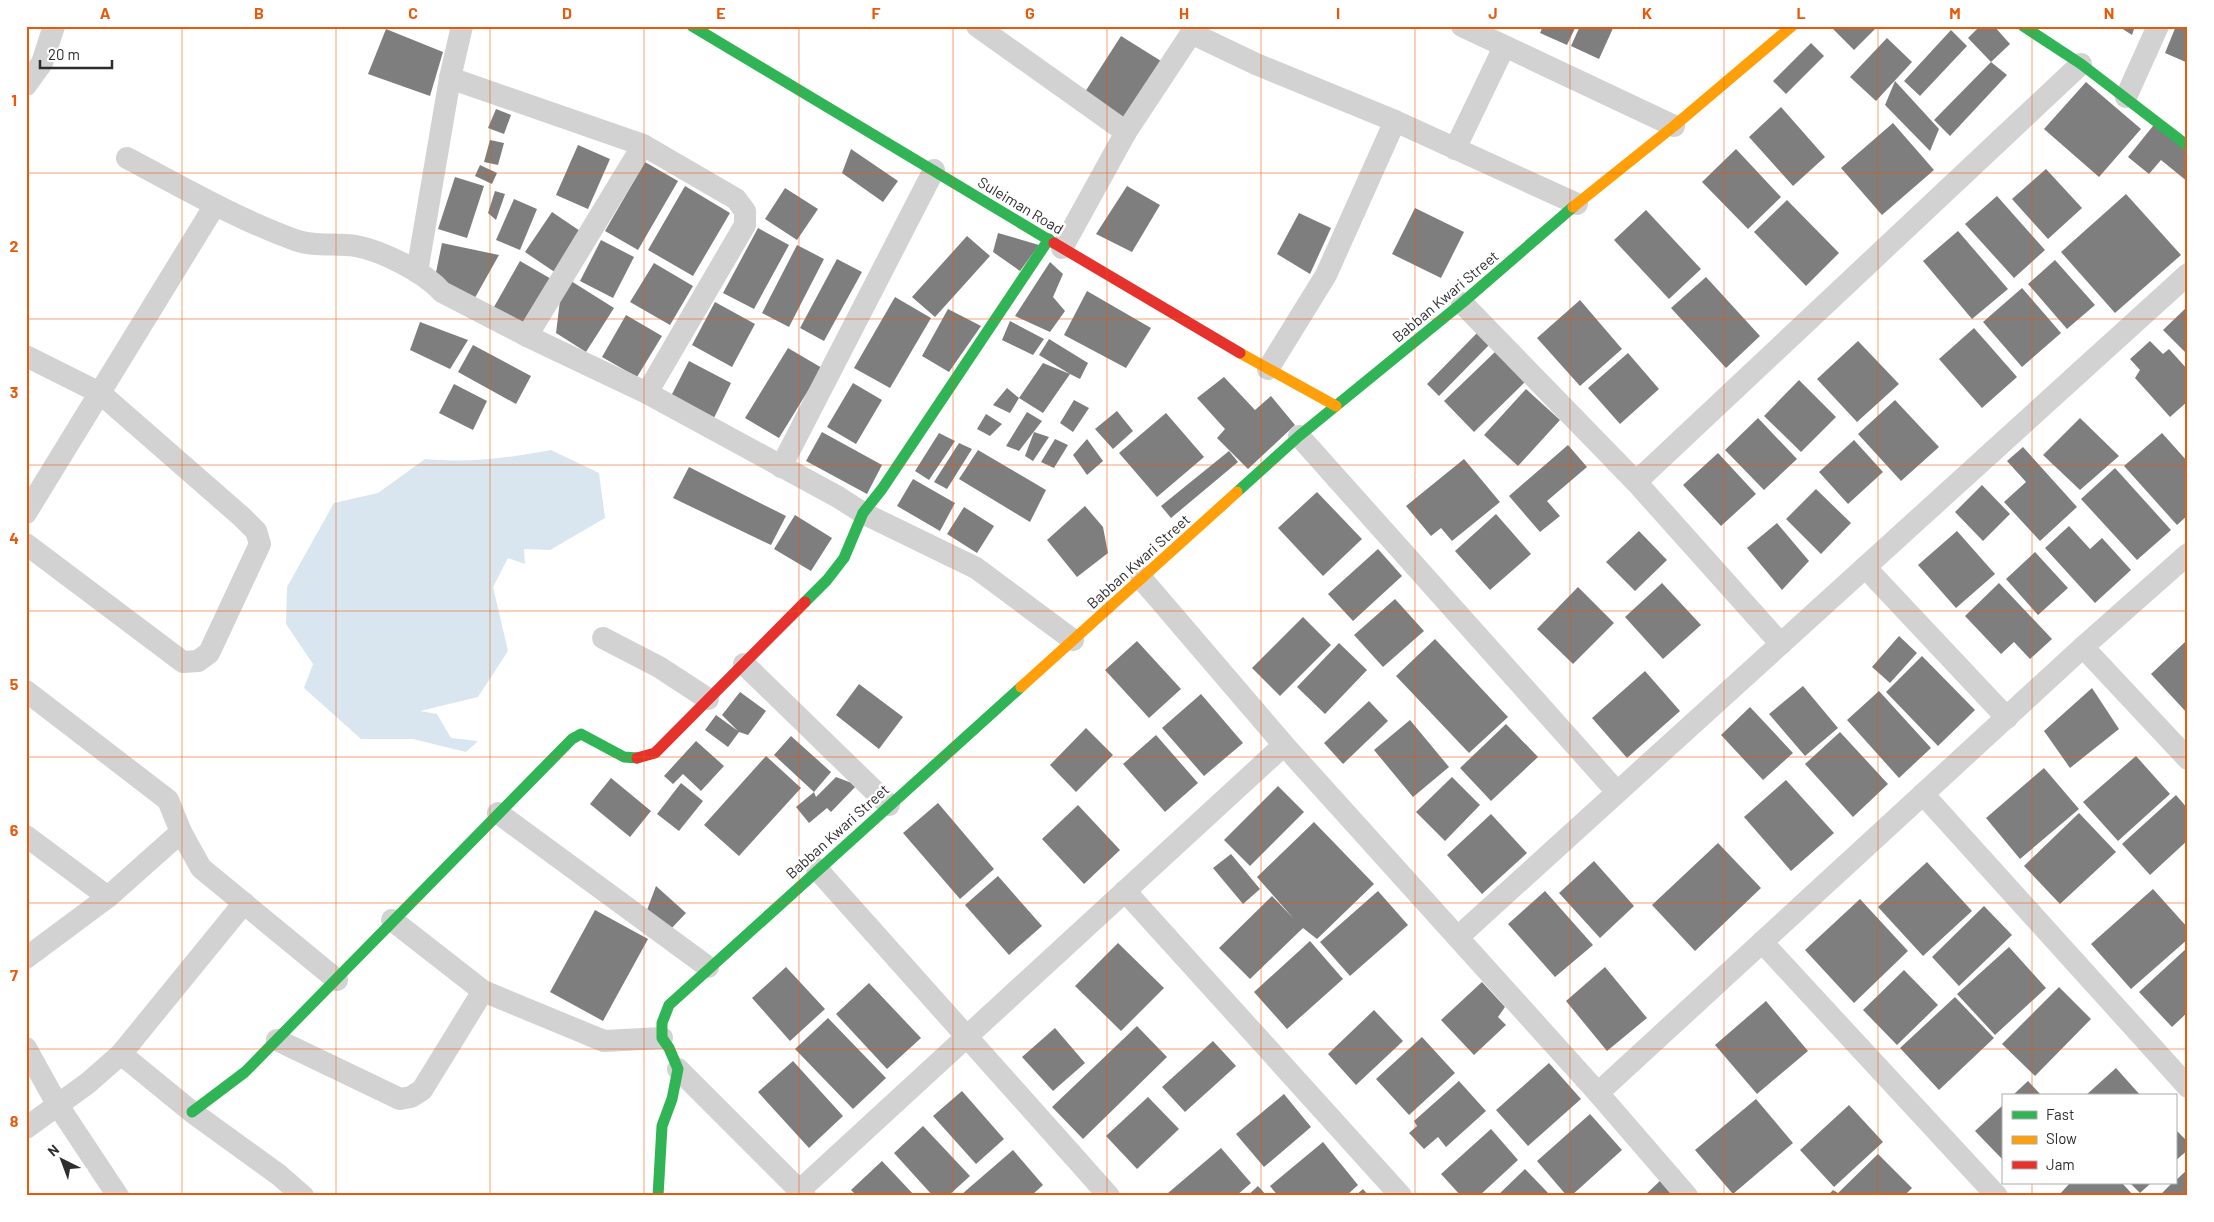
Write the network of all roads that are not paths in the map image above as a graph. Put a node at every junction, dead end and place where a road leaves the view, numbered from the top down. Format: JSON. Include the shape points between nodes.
{"nodes":[{"id":1,"x":54,"y":26,"type":"edge"},
{"id":2,"x":462,"y":26,"type":"edge"},
{"id":3,"x":692,"y":26,"type":"edge"},
{"id":4,"x":977,"y":26,"type":"edge"},
{"id":5,"x":1462,"y":26,"type":"edge"},
{"id":6,"x":1792,"y":26,"type":"edge"},
{"id":7,"x":2023,"y":26,"type":"edge"},
{"id":8,"x":2158,"y":26,"type":"edge"},
{"id":9,"x":1194,"y":30,"type":"edge"},
{"id":10,"x":1504,"y":47,"type":"junction"},
{"id":11,"x":2081,"y":64,"type":"junction"},
{"id":12,"x":450,"y":78,"type":"junction"},
{"id":13,"x":26,"y":85,"type":"edge"},
{"id":14,"x":2126,"y":97,"type":"junction"},
{"id":15,"x":1396,"y":121,"type":"junction"},
{"id":16,"x":1674,"y":126,"type":"junction"},
{"id":17,"x":1126,"y":132,"type":"junction"},
{"id":18,"x":643,"y":145,"type":"junction"},
{"id":19,"x":2188,"y":146,"type":"edge"},
{"id":20,"x":1455,"y":149,"type":"junction"},
{"id":21,"x":127,"y":158,"type":"dead end"},
{"id":22,"x":934,"y":170,"type":"junction"},
{"id":23,"x":1576,"y":204,"type":"junction"},
{"id":24,"x":215,"y":205,"type":"junction"},
{"id":25,"x":1055,"y":243,"type":"junction"},
{"id":26,"x":417,"y":272,"type":"junction"},
{"id":27,"x":2188,"y":274,"type":"edge"},
{"id":28,"x":1462,"y":303,"type":"junction"},
{"id":29,"x":527,"y":336,"type":"junction"},
{"id":30,"x":26,"y":356,"type":"edge"},
{"id":31,"x":1268,"y":369,"type":"junction"},
{"id":32,"x":100,"y":393,"type":"junction"},
{"id":33,"x":647,"y":393,"type":"junction"},
{"id":34,"x":1336,"y":406,"type":"junction"},
{"id":35,"x":1299,"y":436,"type":"junction"},
{"id":36,"x":781,"y":468,"type":"junction"},
{"id":37,"x":1636,"y":482,"type":"junction"},
{"id":38,"x":26,"y":513,"type":"edge"},
{"id":39,"x":863,"y":513,"type":"junction"},
{"id":40,"x":26,"y":544,"type":"edge"},
{"id":41,"x":2188,"y":554,"type":"edge"},
{"id":42,"x":1866,"y":567,"type":"junction"},
{"id":43,"x":1141,"y":578,"type":"junction"},
{"id":44,"x":603,"y":638,"type":"dead end"},
{"id":45,"x":1073,"y":640,"type":"junction"},
{"id":46,"x":1780,"y":644,"type":"junction"},
{"id":47,"x":2083,"y":647,"type":"junction"},
{"id":48,"x":744,"y":664,"type":"junction"},
{"id":49,"x":26,"y":691,"type":"edge"},
{"id":50,"x":708,"y":699,"type":"junction"},
{"id":51,"x":2007,"y":718,"type":"junction"},
{"id":52,"x":1284,"y":745,"type":"junction"},
{"id":53,"x":2188,"y":759,"type":"edge"},
{"id":54,"x":1617,"y":792,"type":"junction"},
{"id":55,"x":1923,"y":794,"type":"junction"},
{"id":56,"x":889,"y":805,"type":"junction"},
{"id":57,"x":498,"y":813,"type":"junction"},
{"id":58,"x":180,"y":832,"type":"junction"},
{"id":59,"x":26,"y":836,"type":"edge"},
{"id":60,"x":817,"y":869,"type":"junction"},
{"id":61,"x":1125,"y":891,"type":"junction"},
{"id":62,"x":108,"y":897,"type":"junction"},
{"id":63,"x":244,"y":903,"type":"junction"},
{"id":64,"x":392,"y":920,"type":"junction"},
{"id":65,"x":1458,"y":937,"type":"junction"},
{"id":66,"x":1762,"y":942,"type":"junction"},
{"id":67,"x":26,"y":958,"type":"edge"},
{"id":68,"x":708,"y":967,"type":"junction"},
{"id":69,"x":337,"y":980,"type":"junction"},
{"id":70,"x":483,"y":991,"type":"junction"},
{"id":71,"x":966,"y":1037,"type":"junction"},
{"id":72,"x":662,"y":1038,"type":"junction"},
{"id":73,"x":277,"y":1040,"type":"junction"},
{"id":74,"x":26,"y":1048,"type":"edge"},
{"id":75,"x":121,"y":1054,"type":"junction"},
{"id":76,"x":678,"y":1069,"type":"junction"},
{"id":77,"x":2188,"y":1087,"type":"edge"},
{"id":78,"x":1598,"y":1093,"type":"junction"},
{"id":79,"x":57,"y":1104,"type":"junction"},
{"id":80,"x":192,"y":1112,"type":"junction"},
{"id":81,"x":26,"y":1128,"type":"edge"},
{"id":82,"x":803,"y":1193,"type":"edge"},
{"id":83,"x":118,"y":1196,"type":"edge"},
{"id":84,"x":303,"y":1196,"type":"edge"},
{"id":85,"x":658,"y":1196,"type":"edge"},
{"id":86,"x":1109,"y":1196,"type":"edge"},
{"id":87,"x":1401,"y":1196,"type":"edge"},
{"id":88,"x":1686,"y":1196,"type":"edge"},
{"id":89,"x":1997,"y":1196,"type":"edge"}],
"edges":[{"from":1,"to":13,"type":"street","via":[[42,63]]},
{"from":2,"to":12,"type":"street"},
{"from":3,"to":22,"type":"street","name":"Suleiman Road"},
{"from":4,"to":17,"type":"street"},
{"from":5,"to":10,"type":"street"},
{"from":6,"to":16,"type":"street","name":"Babban Kwari Street"},
{"from":7,"to":11,"type":"street"},
{"from":8,"to":14,"type":"street"},
{"from":9,"to":15,"type":"street","via":[[1256,64]]},
{"from":9,"to":17,"type":"street"},
{"from":10,"to":16,"type":"street"},
{"from":10,"to":20,"type":"street"},
{"from":11,"to":14,"type":"street"},
{"from":11,"to":37,"type":"street"},
{"from":12,"to":18,"type":"street"},
{"from":12,"to":26,"type":"street"},
{"from":14,"to":19,"type":"street"},
{"from":15,"to":20,"type":"street"},
{"from":15,"to":31,"type":"street","via":[[1326,275]]},
{"from":16,"to":23,"type":"street","name":"Babban Kwari Street"},
{"from":17,"to":25,"type":"street"},
{"from":18,"to":29,"type":"street"},
{"from":18,"to":33,"type":"street","via":[[736,199],[745,211],[745,225]]},
{"from":20,"to":23,"type":"street"},
{"from":21,"to":24,"type":"street"},
{"from":22,"to":25,"type":"street","name":"Suleiman Road"},
{"from":22,"to":36,"type":"street"},
{"from":23,"to":28,"type":"street","name":"Babban Kwari Street"},
{"from":24,"to":26,"type":"street","via":[[297,241],[357,246]]},
{"from":24,"to":32,"type":"street"},
{"from":25,"to":31,"type":"street","name":"Suleiman Road"},
{"from":25,"to":39,"type":"street"},
{"from":26,"to":29,"type":"street","via":[[434,282],[442,292]]},
{"from":27,"to":42,"type":"street"},
{"from":28,"to":34,"type":"street","name":"Babban Kwari Street"},
{"from":28,"to":37,"type":"street"},
{"from":29,"to":33,"type":"street"},
{"from":30,"to":32,"type":"street"},
{"from":31,"to":34,"type":"street","name":"Suleiman Road"},
{"from":32,"to":38,"type":"street"},
{"from":32,"to":40,"type":"street","via":[[256,531],[260,544],[210,653],[198,662],[183,662]]},
{"from":33,"to":36,"type":"street"},
{"from":34,"to":35,"type":"street","name":"Babban Kwari Street"},
{"from":35,"to":43,"type":"street","name":"Babban Kwari Street"},
{"from":35,"to":54,"type":"street"},
{"from":36,"to":39,"type":"street"},
{"from":37,"to":46,"type":"street"},
{"from":39,"to":45,"type":"street","via":[[976,568]]},
{"from":39,"to":48,"type":"street","via":[[844,558],[827,580]]},
{"from":41,"to":47,"type":"street"},
{"from":42,"to":46,"type":"street"},
{"from":42,"to":51,"type":"street"},
{"from":43,"to":45,"type":"street","name":"Babban Kwari Street"},
{"from":43,"to":52,"type":"street"},
{"from":44,"to":50,"type":"street","via":[[658,667]]},
{"from":45,"to":56,"type":"street","name":"Babban Kwari Street"},
{"from":46,"to":54,"type":"street"},
{"from":47,"to":51,"type":"street"},
{"from":47,"to":53,"type":"street"},
{"from":48,"to":50,"type":"street"},
{"from":48,"to":56,"type":"street"},
{"from":49,"to":58,"type":"street","via":[[168,800]]},
{"from":50,"to":57,"type":"street","via":[[655,753],[641,760],[628,760],[581,734],[572,739]]},
{"from":51,"to":55,"type":"street"},
{"from":52,"to":61,"type":"street"},
{"from":52,"to":65,"type":"street"},
{"from":54,"to":65,"type":"street"},
{"from":55,"to":66,"type":"street"},
{"from":55,"to":77,"type":"street"},
{"from":56,"to":60,"type":"street","name":"Babban Kwari Street"},
{"from":57,"to":64,"type":"street"},
{"from":57,"to":68,"type":"street"},
{"from":58,"to":62,"type":"street"},
{"from":58,"to":63,"type":"street","via":[[201,868]]},
{"from":59,"to":62,"type":"street"},
{"from":60,"to":68,"type":"street","name":"Babban Kwari Street"},
{"from":60,"to":71,"type":"street"},
{"from":61,"to":71,"type":"street"},
{"from":61,"to":87,"type":"street"},
{"from":62,"to":67,"type":"street"},
{"from":63,"to":69,"type":"street"},
{"from":63,"to":75,"type":"street"},
{"from":64,"to":69,"type":"street"},
{"from":64,"to":70,"type":"street"},
{"from":65,"to":78,"type":"street"},
{"from":66,"to":78,"type":"street"},
{"from":66,"to":89,"type":"street"},
{"from":68,"to":72,"type":"street","name":"Babban Kwari Street","via":[[669,1004],[662,1023]]},
{"from":69,"to":73,"type":"street"},
{"from":70,"to":72,"type":"street","via":[[604,1041]]},
{"from":70,"to":73,"type":"street","via":[[422,1090],[411,1098],[400,1099]]},
{"from":71,"to":82,"type":"street"},
{"from":71,"to":86,"type":"street"},
{"from":72,"to":76,"type":"street"},
{"from":73,"to":80,"type":"street","via":[[245,1072]]},
{"from":74,"to":79,"type":"street"},
{"from":75,"to":79,"type":"street","via":[[88,1083]]},
{"from":75,"to":80,"type":"street"},
{"from":76,"to":82,"type":"street"},
{"from":76,"to":85,"type":"street","via":[[662,1126]]},
{"from":78,"to":88,"type":"street"},
{"from":79,"to":81,"type":"street"},
{"from":79,"to":83,"type":"street"},
{"from":80,"to":84,"type":"street","via":[[279,1174]]}]}
